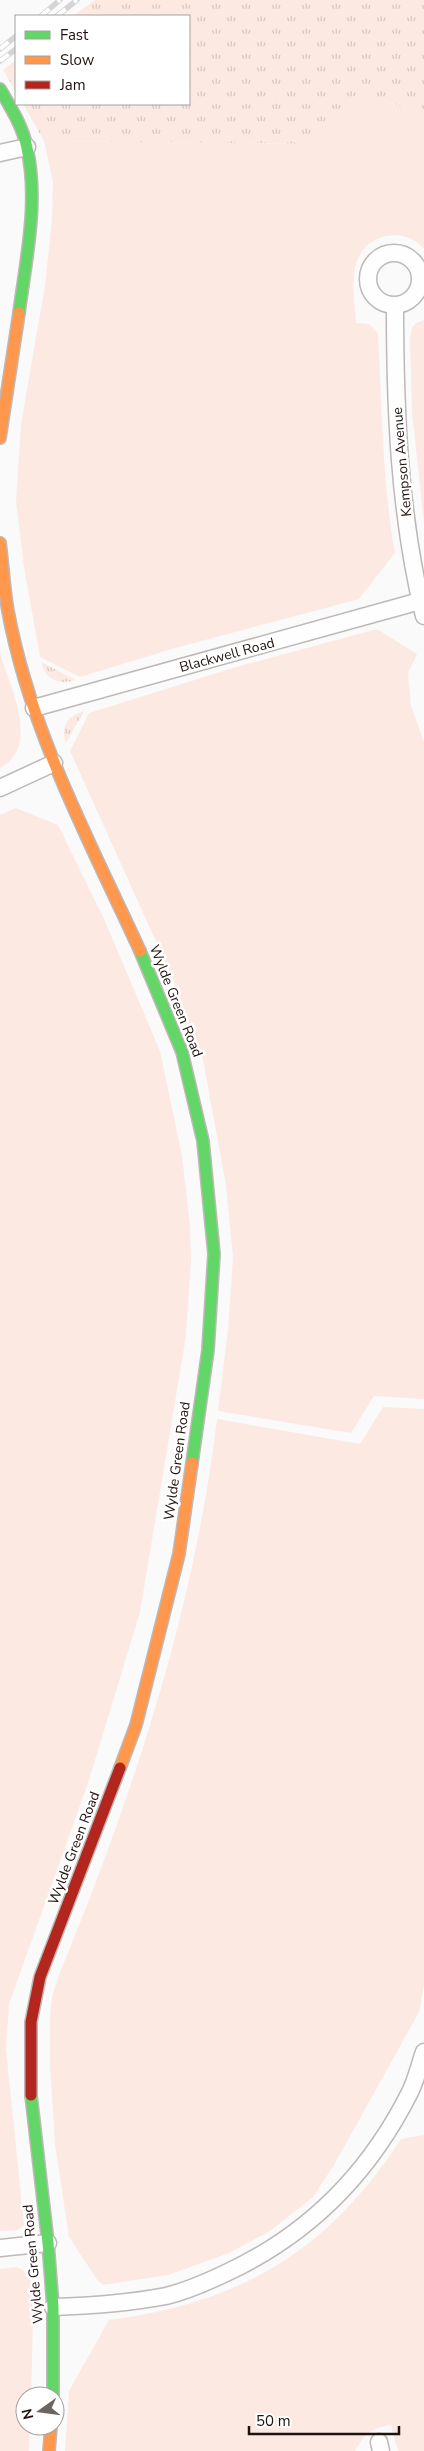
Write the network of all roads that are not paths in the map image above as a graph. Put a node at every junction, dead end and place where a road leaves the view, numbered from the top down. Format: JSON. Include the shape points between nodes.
{"nodes":[{"id":1,"x":0,"y":89,"type":"edge"},
{"id":2,"x":27,"y":147,"type":"junction"},
{"id":3,"x":0,"y":153,"type":"edge"},
{"id":4,"x":395,"y":306,"type":"dead end"},
{"id":5,"x":0,"y":438,"type":"edge"},
{"id":6,"x":0,"y":543,"type":"edge"},
{"id":7,"x":422,"y":609,"type":"edge"},
{"id":8,"x":4,"y":612,"type":"edge"},
{"id":9,"x":34,"y":708,"type":"junction"},
{"id":10,"x":54,"y":763,"type":"junction"},
{"id":11,"x":0,"y":788,"type":"edge"},
{"id":12,"x":424,"y":2052,"type":"edge"},
{"id":13,"x":417,"y":2096,"type":"edge"},
{"id":14,"x":48,"y":2243,"type":"junction"},
{"id":15,"x":0,"y":2248,"type":"edge"},
{"id":16,"x":53,"y":2307,"type":"junction"},
{"id":17,"x":52,"y":2386,"type":"edge"},
{"id":18,"x":50,"y":2436,"type":"edge"},
{"id":19,"x":49,"y":2451,"type":"edge"}],
"edges":[{"from":1,"to":2,"type":"street","via":[[16,116]]},
{"from":2,"to":3,"type":"street"},
{"from":2,"to":5,"type":"street","via":[[31,216]]},
{"from":4,"to":7,"type":"street","name":"Kempson Avenue","via":[[398,455]]},
{"from":6,"to":8,"type":"street","name":"Wylde Green Road"},
{"from":7,"to":9,"type":"street","name":"Blackwell Road"},
{"from":8,"to":9,"type":"street","name":"Wylde Green Road"},
{"from":9,"to":10,"type":"street","name":"Wylde Green Road"},
{"from":10,"to":11,"type":"street"},
{"from":10,"to":14,"type":"street","name":"Wylde Green Road","via":[[182,1052],[203,1142],[214,1254],[208,1350],[179,1554],[136,1725],[40,1977],[31,2022],[32,2121]]},
{"from":12,"to":13,"type":"street"},
{"from":13,"to":16,"type":"street","via":[[348,2186],[285,2241],[255,2259],[208,2282],[167,2296]]},
{"from":14,"to":15,"type":"street"},
{"from":14,"to":16,"type":"street","name":"Wylde Green Road"},
{"from":16,"to":17,"type":"street","name":"Wylde Green Road"},
{"from":18,"to":19,"type":"street"}]}
